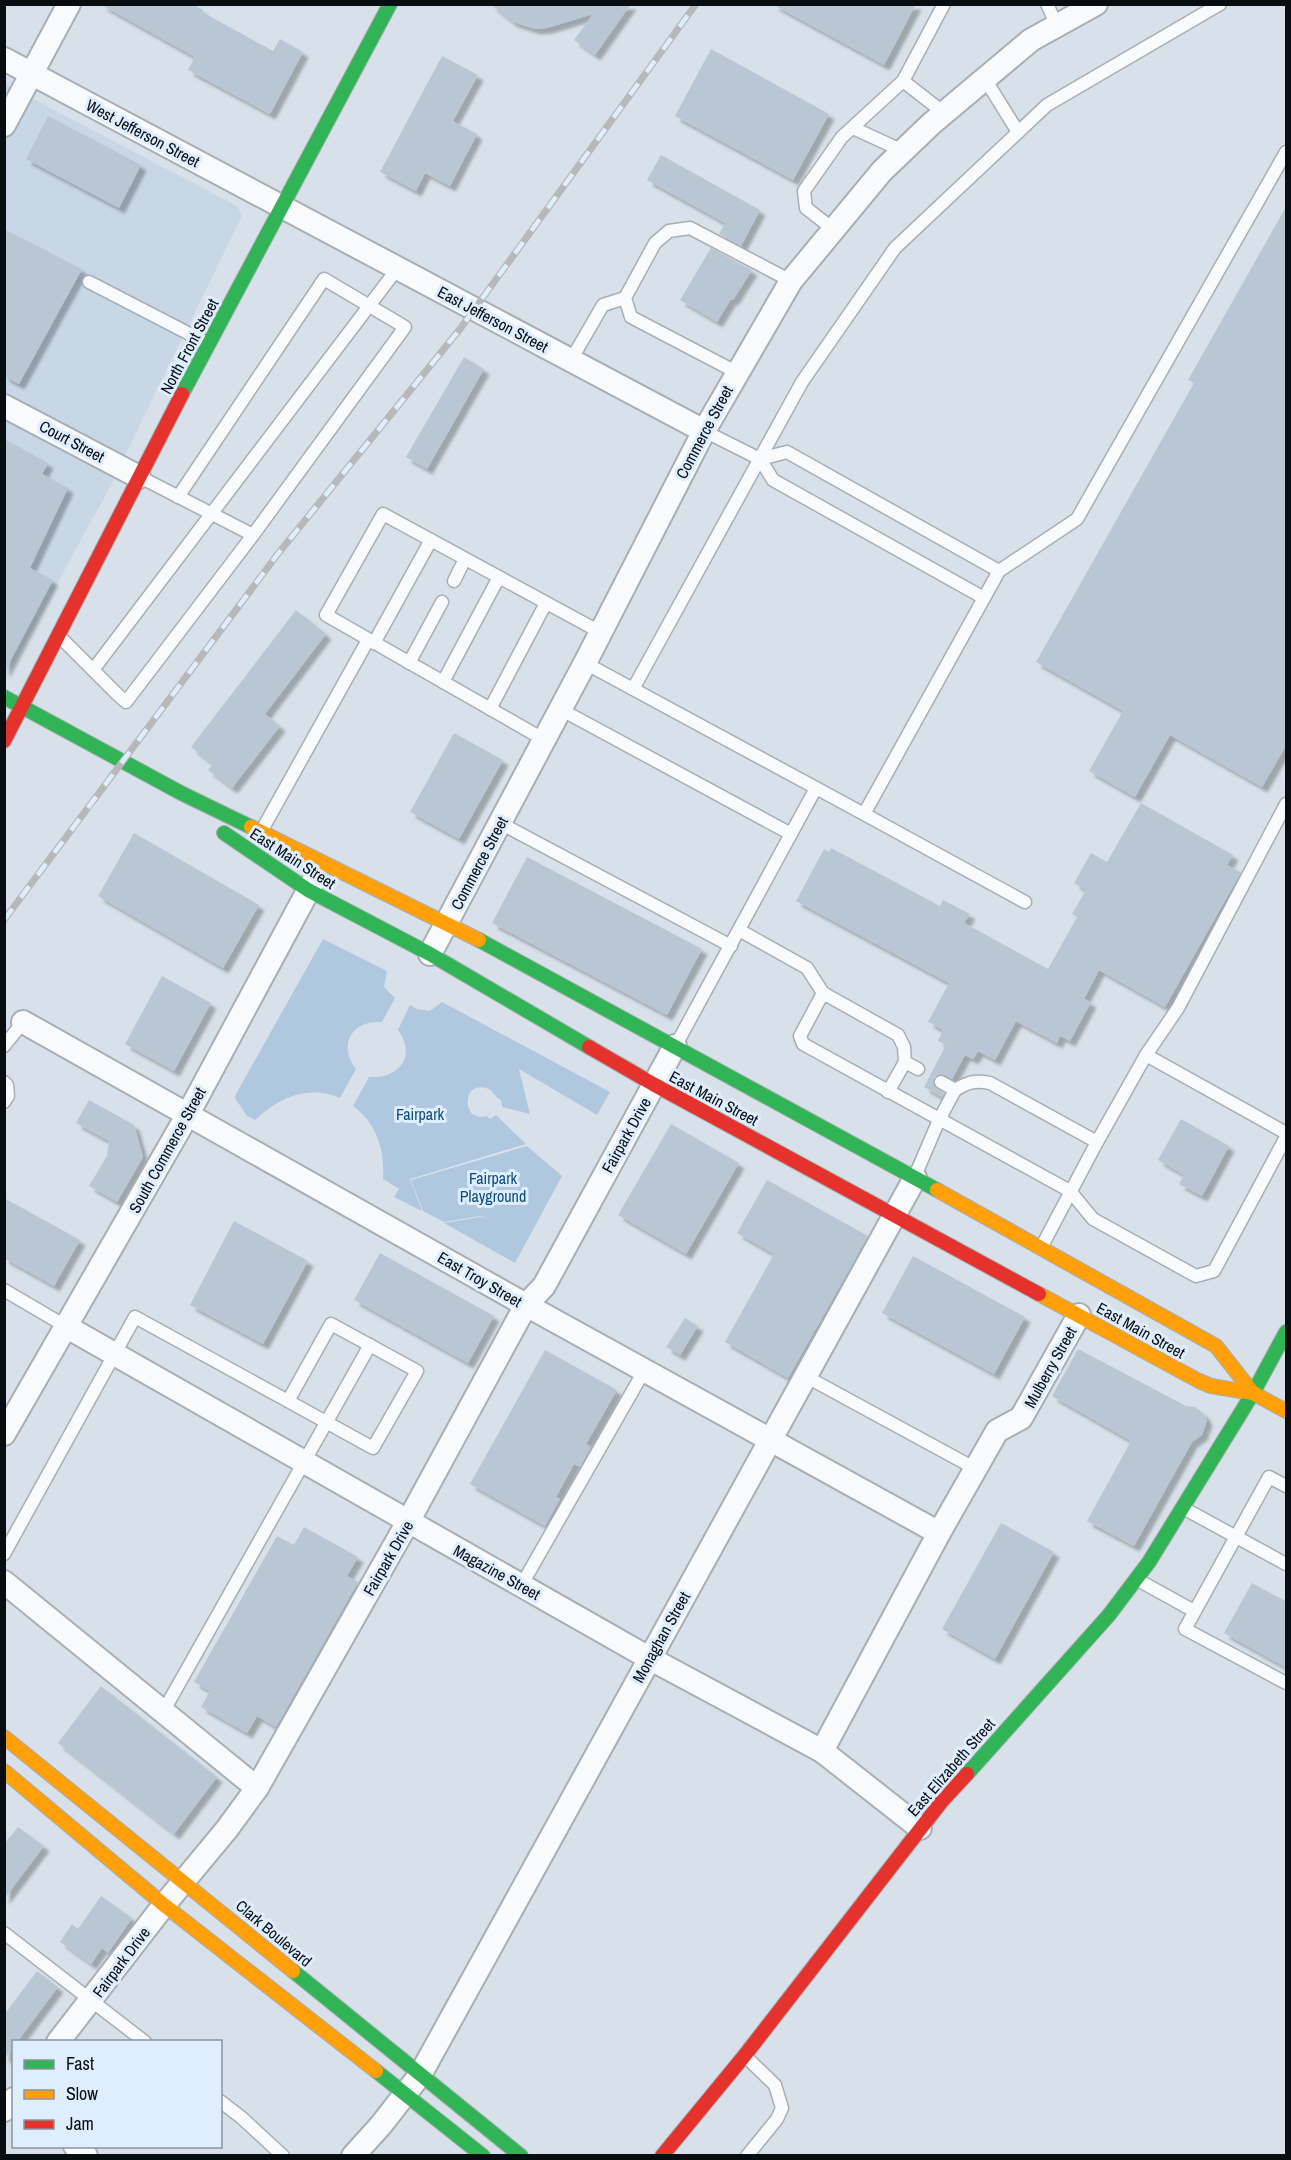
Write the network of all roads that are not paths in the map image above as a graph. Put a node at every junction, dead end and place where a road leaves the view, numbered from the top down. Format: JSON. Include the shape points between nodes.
{"nodes":[{"id":1,"x":69,"y":4,"type":"edge"},
{"id":2,"x":390,"y":4,"type":"edge"},
{"id":3,"x":944,"y":4,"type":"edge"},
{"id":4,"x":1047,"y":4,"type":"edge"},
{"id":5,"x":1096,"y":4,"type":"edge"},
{"id":6,"x":1220,"y":4,"type":"edge"},
{"id":7,"x":1057,"y":26,"type":"junction"},
{"id":8,"x":4,"y":60,"type":"edge"},
{"id":9,"x":32,"y":74,"type":"junction"},
{"id":10,"x":985,"y":79,"type":"junction"},
{"id":11,"x":903,"y":81,"type":"junction"},
{"id":12,"x":944,"y":113,"type":"junction"},
{"id":13,"x":4,"y":125,"type":"edge"},
{"id":14,"x":853,"y":128,"type":"junction"},
{"id":15,"x":1018,"y":132,"type":"junction"},
{"id":16,"x":903,"y":151,"type":"junction"},
{"id":17,"x":1287,"y":152,"type":"edge"},
{"id":18,"x":282,"y":207,"type":"junction"},
{"id":19,"x":833,"y":230,"type":"junction"},
{"id":20,"x":397,"y":269,"type":"junction"},
{"id":21,"x":791,"y":281,"type":"junction"},
{"id":22,"x":89,"y":282,"type":"dead end"},
{"id":23,"x":625,"y":298,"type":"junction"},
{"id":24,"x":369,"y":306,"type":"junction"},
{"id":25,"x":208,"y":344,"type":"junction"},
{"id":26,"x":572,"y":360,"type":"junction"},
{"id":27,"x":736,"y":372,"type":"junction"},
{"id":28,"x":4,"y":406,"type":"edge"},
{"id":29,"x":704,"y":431,"type":"junction"},
{"id":30,"x":759,"y":459,"type":"junction"},
{"id":31,"x":139,"y":477,"type":"junction"},
{"id":32,"x":178,"y":497,"type":"junction"},
{"id":33,"x":212,"y":514,"type":"junction"},
{"id":34,"x":253,"y":536,"type":"junction"},
{"id":35,"x":431,"y":540,"type":"junction"},
{"id":36,"x":465,"y":559,"type":"junction"},
{"id":37,"x":999,"y":571,"type":"junction"},
{"id":38,"x":499,"y":577,"type":"junction"},
{"id":39,"x":454,"y":581,"type":"dead end"},
{"id":40,"x":984,"y":597,"type":"junction"},
{"id":41,"x":442,"y":602,"type":"dead end"},
{"id":42,"x":546,"y":603,"type":"junction"},
{"id":43,"x":600,"y":632,"type":"junction"},
{"id":44,"x":59,"y":636,"type":"junction"},
{"id":45,"x":371,"y":641,"type":"junction"},
{"id":46,"x":410,"y":663,"type":"junction"},
{"id":47,"x":585,"y":663,"type":"junction"},
{"id":48,"x":93,"y":670,"type":"junction"},
{"id":49,"x":443,"y":682,"type":"junction"},
{"id":50,"x":633,"y":689,"type":"junction"},
{"id":51,"x":4,"y":697,"type":"edge"},
{"id":52,"x":24,"y":706,"type":"junction"},
{"id":53,"x":490,"y":709,"type":"junction"},
{"id":54,"x":560,"y":709,"type":"junction"},
{"id":55,"x":543,"y":739,"type":"junction"},
{"id":56,"x":4,"y":741,"type":"edge"},
{"id":57,"x":816,"y":788,"type":"junction"},
{"id":58,"x":181,"y":793,"type":"junction"},
{"id":59,"x":1287,"y":804,"type":"edge"},
{"id":60,"x":864,"y":814,"type":"junction"},
{"id":61,"x":500,"y":823,"type":"junction"},
{"id":62,"x":1282,"y":824,"type":"edge"},
{"id":63,"x":261,"y":832,"type":"junction"},
{"id":64,"x":791,"y":834,"type":"junction"},
{"id":65,"x":324,"y":863,"type":"junction"},
{"id":66,"x":308,"y":890,"type":"junction"},
{"id":67,"x":1025,"y":903,"type":"dead end"},
{"id":68,"x":447,"y":923,"type":"junction"},
{"id":69,"x":739,"y":930,"type":"junction"},
{"id":70,"x":730,"y":945,"type":"junction"},
{"id":71,"x":430,"y":954,"type":"junction"},
{"id":72,"x":823,"y":993,"type":"junction"},
{"id":73,"x":23,"y":1022,"type":"joint"},
{"id":74,"x":4,"y":1046,"type":"edge"},
{"id":75,"x":675,"y":1046,"type":"junction"},
{"id":76,"x":1146,"y":1055,"type":"junction"},
{"id":77,"x":905,"y":1062,"type":"junction"},
{"id":78,"x":918,"y":1069,"type":"dead end"},
{"id":79,"x":4,"y":1082,"type":"edge"},
{"id":80,"x":941,"y":1082,"type":"dead end"},
{"id":81,"x":653,"y":1084,"type":"junction"},
{"id":82,"x":955,"y":1090,"type":"junction"},
{"id":83,"x":888,"y":1092,"type":"junction"},
{"id":84,"x":4,"y":1102,"type":"edge"},
{"id":85,"x":188,"y":1114,"type":"junction"},
{"id":86,"x":939,"y":1120,"type":"junction"},
{"id":87,"x":1287,"y":1135,"type":"edge"},
{"id":88,"x":1096,"y":1142,"type":"junction"},
{"id":89,"x":915,"y":1178,"type":"junction"},
{"id":90,"x":1070,"y":1191,"type":"junction"},
{"id":91,"x":894,"y":1214,"type":"junction"},
{"id":92,"x":1041,"y":1247,"type":"junction"},
{"id":93,"x":4,"y":1290,"type":"edge"},
{"id":94,"x":526,"y":1305,"type":"junction"},
{"id":95,"x":1079,"y":1315,"type":"junction"},
{"id":96,"x":67,"y":1327,"type":"junction"},
{"id":97,"x":1287,"y":1332,"type":"edge"},
{"id":98,"x":370,"y":1345,"type":"junction"},
{"id":99,"x":114,"y":1353,"type":"junction"},
{"id":100,"x":644,"y":1371,"type":"junction"},
{"id":101,"x":805,"y":1376,"type":"junction"},
{"id":102,"x":1253,"y":1393,"type":"junction"},
{"id":103,"x":288,"y":1401,"type":"junction"},
{"id":104,"x":1287,"y":1411,"type":"edge"},
{"id":105,"x":326,"y":1422,"type":"junction"},
{"id":106,"x":4,"y":1434,"type":"edge"},
{"id":107,"x":770,"y":1439,"type":"junction"},
{"id":108,"x":304,"y":1461,"type":"junction"},
{"id":109,"x":976,"y":1469,"type":"junction"},
{"id":110,"x":1287,"y":1486,"type":"edge"},
{"id":111,"x":1184,"y":1508,"type":"junction"},
{"id":112,"x":409,"y":1520,"type":"junction"},
{"id":113,"x":939,"y":1533,"type":"junction"},
{"id":114,"x":1236,"y":1536,"type":"junction"},
{"id":115,"x":4,"y":1554,"type":"edge"},
{"id":116,"x":1287,"y":1564,"type":"edge"},
{"id":117,"x":1136,"y":1579,"type":"junction"},
{"id":118,"x":4,"y":1582,"type":"edge"},
{"id":119,"x":521,"y":1586,"type":"junction"},
{"id":120,"x":1194,"y":1611,"type":"junction"},
{"id":121,"x":649,"y":1658,"type":"junction"},
{"id":122,"x":1287,"y":1683,"type":"edge"},
{"id":123,"x":163,"y":1712,"type":"junction"},
{"id":124,"x":4,"y":1737,"type":"edge"},
{"id":125,"x":822,"y":1751,"type":"junction"},
{"id":126,"x":36,"y":1762,"type":"junction"},
{"id":127,"x":9,"y":1784,"type":"edge"},
{"id":128,"x":257,"y":1788,"type":"junction"},
{"id":129,"x":920,"y":1828,"type":"junction"},
{"id":130,"x":184,"y":1880,"type":"junction"},
{"id":131,"x":164,"y":1905,"type":"junction"},
{"id":132,"x":4,"y":1933,"type":"edge"},
{"id":133,"x":91,"y":2000,"type":"junction"},
{"id":134,"x":60,"y":2040,"type":"edge"},
{"id":135,"x":142,"y":2040,"type":"edge"},
{"id":136,"x":745,"y":2055,"type":"junction"},
{"id":137,"x":420,"y":2075,"type":"junction"},
{"id":138,"x":405,"y":2095,"type":"junction"},
{"id":139,"x":222,"y":2103,"type":"edge"},
{"id":140,"x":283,"y":2156,"type":"edge"},
{"id":141,"x":353,"y":2156,"type":"edge"},
{"id":142,"x":483,"y":2156,"type":"edge"},
{"id":143,"x":521,"y":2156,"type":"edge"},
{"id":144,"x":662,"y":2156,"type":"edge"},
{"id":145,"x":747,"y":2156,"type":"edge"}],
"edges":[{"from":1,"to":9,"type":"street"},
{"from":2,"to":18,"type":"street","name":"North Front Street"},
{"from":3,"to":11,"type":"lane"},
{"from":4,"to":7,"type":"lane"},
{"from":5,"to":7,"type":"street","name":"Commerce Street"},
{"from":6,"to":15,"type":"lane","via":[[1047,105]]},
{"from":7,"to":10,"type":"street","name":"Commerce Street","via":[[1031,40]]},
{"from":8,"to":9,"type":"street","name":"West Jefferson Street"},
{"from":9,"to":13,"type":"street"},
{"from":9,"to":18,"type":"street","name":"West Jefferson Street"},
{"from":10,"to":12,"type":"street","name":"Commerce Street"},
{"from":10,"to":15,"type":"lane"},
{"from":11,"to":12,"type":"lane"},
{"from":11,"to":14,"type":"lane"},
{"from":12,"to":16,"type":"street","name":"Commerce Street"},
{"from":14,"to":16,"type":"lane"},
{"from":14,"to":19,"type":"lane","via":[[842,137],[804,191],[806,208]]},
{"from":15,"to":30,"type":"lane","via":[[895,248],[802,382]]},
{"from":16,"to":19,"type":"street","name":"Commerce Street"},
{"from":17,"to":37,"type":"lane","via":[[1077,519]]},
{"from":18,"to":20,"type":"street","name":"East Jefferson Street"},
{"from":18,"to":25,"type":"street","name":"North Front Street"},
{"from":19,"to":21,"type":"street","name":"Commerce Street"},
{"from":20,"to":24,"type":"lane"},
{"from":20,"to":26,"type":"street","name":"East Jefferson Street"},
{"from":21,"to":23,"type":"lane","via":[[690,228],[669,231],[655,243]]},
{"from":21,"to":27,"type":"street","name":"Commerce Street"},
{"from":22,"to":25,"type":"lane"},
{"from":23,"to":26,"type":"lane","via":[[603,305]]},
{"from":23,"to":27,"type":"lane","via":[[631,317]]},
{"from":24,"to":32,"type":"lane","via":[[324,279]]},
{"from":24,"to":33,"type":"lane"},
{"from":24,"to":34,"type":"lane","via":[[405,327]]},
{"from":25,"to":31,"type":"street","name":"North Front Street"},
{"from":26,"to":29,"type":"street","name":"East Jefferson Street"},
{"from":27,"to":29,"type":"street","name":"Commerce Street"},
{"from":28,"to":31,"type":"street","name":"Court Street"},
{"from":29,"to":30,"type":"lane"},
{"from":29,"to":43,"type":"street","name":"Commerce Street"},
{"from":30,"to":37,"type":"lane","via":[[787,452]]},
{"from":30,"to":40,"type":"lane","via":[[773,480]]},
{"from":30,"to":50,"type":"lane"},
{"from":31,"to":32,"type":"lane"},
{"from":31,"to":44,"type":"street","name":"North Front Street"},
{"from":32,"to":33,"type":"lane"},
{"from":33,"to":34,"type":"lane"},
{"from":33,"to":48,"type":"lane"},
{"from":34,"to":48,"type":"lane","via":[[126,702]]},
{"from":35,"to":36,"type":"lane"},
{"from":35,"to":45,"type":"lane"},
{"from":35,"to":45,"type":"lane","via":[[382,514],[326,615]]},
{"from":36,"to":38,"type":"lane"},
{"from":36,"to":39,"type":"lane"},
{"from":37,"to":40,"type":"lane"},
{"from":38,"to":42,"type":"lane"},
{"from":38,"to":49,"type":"lane"},
{"from":40,"to":60,"type":"lane"},
{"from":41,"to":46,"type":"lane"},
{"from":42,"to":43,"type":"lane"},
{"from":42,"to":53,"type":"lane"},
{"from":43,"to":47,"type":"street","name":"Commerce Street"},
{"from":44,"to":48,"type":"lane"},
{"from":44,"to":52,"type":"street","name":"North Front Street"},
{"from":45,"to":46,"type":"lane"},
{"from":45,"to":63,"type":"lane"},
{"from":46,"to":49,"type":"lane"},
{"from":47,"to":50,"type":"lane"},
{"from":47,"to":54,"type":"street","name":"Commerce Street"},
{"from":49,"to":53,"type":"lane"},
{"from":50,"to":57,"type":"lane"},
{"from":51,"to":52,"type":"street","name":"East Main Street"},
{"from":52,"to":56,"type":"street","name":"North Front Street"},
{"from":52,"to":58,"type":"street","name":"East Main Street"},
{"from":53,"to":55,"type":"lane"},
{"from":54,"to":55,"type":"street","name":"Commerce Street"},
{"from":54,"to":64,"type":"lane"},
{"from":55,"to":61,"type":"street","name":"Commerce Street"},
{"from":57,"to":60,"type":"lane"},
{"from":57,"to":64,"type":"lane"},
{"from":58,"to":63,"type":"street","name":"East Main Street"},
{"from":58,"to":66,"type":"street","name":"East Main Street","via":[[209,823]]},
{"from":59,"to":62,"type":"lane"},
{"from":60,"to":67,"type":"lane"},
{"from":61,"to":68,"type":"street","name":"Commerce Street"},
{"from":61,"to":70,"type":"lane"},
{"from":62,"to":76,"type":"lane","via":[[1178,1008]]},
{"from":63,"to":65,"type":"street","name":"East Main Street"},
{"from":64,"to":69,"type":"lane"},
{"from":65,"to":66,"type":"street","name":"South Commerce Street"},
{"from":65,"to":68,"type":"street","name":"East Main Street"},
{"from":66,"to":71,"type":"street","name":"East Main Street"},
{"from":66,"to":85,"type":"street","name":"South Commerce Street"},
{"from":68,"to":71,"type":"street","name":"Commerce Street"},
{"from":68,"to":75,"type":"street","name":"East Main Street"},
{"from":69,"to":70,"type":"lane"},
{"from":69,"to":72,"type":"lane","via":[[807,968]]},
{"from":70,"to":75,"type":"lane"},
{"from":71,"to":81,"type":"street","name":"East Main Street"},
{"from":72,"to":77,"type":"lane","via":[[898,1035]]},
{"from":72,"to":83,"type":"lane","via":[[800,1035],[803,1044]]},
{"from":73,"to":74,"type":"lane"},
{"from":73,"to":85,"type":"street","name":"East Troy Street"},
{"from":75,"to":81,"type":"street","name":"Fairpark Drive"},
{"from":75,"to":89,"type":"street","name":"East Main Street"},
{"from":76,"to":87,"type":"lane"},
{"from":76,"to":88,"type":"lane"},
{"from":77,"to":78,"type":"lane"},
{"from":77,"to":83,"type":"lane"},
{"from":79,"to":84,"type":"lane","via":[[8,1096]]},
{"from":80,"to":82,"type":"lane"},
{"from":81,"to":91,"type":"street","name":"East Main Street"},
{"from":81,"to":94,"type":"street","name":"Fairpark Drive","via":[[544,1286]]},
{"from":82,"to":86,"type":"lane"},
{"from":82,"to":88,"type":"lane","via":[[976,1080],[990,1083]]},
{"from":83,"to":86,"type":"lane"},
{"from":85,"to":94,"type":"street","name":"East Troy Street"},
{"from":85,"to":96,"type":"street","name":"South Commerce Street"},
{"from":86,"to":89,"type":"lane"},
{"from":86,"to":90,"type":"lane"},
{"from":87,"to":90,"type":"lane","via":[[1214,1271],[1196,1276],[1093,1219]]},
{"from":88,"to":90,"type":"lane"},
{"from":89,"to":91,"type":"street","name":"Monaghan Street"},
{"from":89,"to":92,"type":"street","name":"East Main Street"},
{"from":90,"to":92,"type":"lane"},
{"from":91,"to":95,"type":"street","name":"East Main Street"},
{"from":91,"to":101,"type":"street","name":"Monaghan Street"},
{"from":92,"to":102,"type":"street","name":"East Main Street","via":[[1216,1346]]},
{"from":93,"to":96,"type":"lane"},
{"from":94,"to":100,"type":"street","name":"East Troy Street"},
{"from":94,"to":112,"type":"street","name":"Fairpark Drive"},
{"from":95,"to":102,"type":"street","name":"East Main Street","via":[[1211,1386]]},
{"from":95,"to":109,"type":"street","name":"Mulberry Street","via":[[1021,1418],[997,1431]]},
{"from":96,"to":99,"type":"street","name":"Magazine Street"},
{"from":96,"to":106,"type":"street","name":"South Commerce Street"},
{"from":97,"to":102,"type":"street","name":"East Elizabeth Street"},
{"from":98,"to":103,"type":"lane","via":[[332,1324]]},
{"from":98,"to":105,"type":"lane"},
{"from":98,"to":105,"type":"lane","via":[[417,1371],[373,1448]]},
{"from":99,"to":103,"type":"lane","via":[[135,1317]]},
{"from":99,"to":108,"type":"street","name":"Magazine Street"},
{"from":99,"to":115,"type":"lane"},
{"from":100,"to":107,"type":"street","name":"East Troy Street"},
{"from":100,"to":119,"type":"lane"},
{"from":101,"to":107,"type":"street","name":"Monaghan Street"},
{"from":101,"to":109,"type":"lane"},
{"from":102,"to":104,"type":"street","name":"East Main Street"},
{"from":102,"to":111,"type":"street","name":"East Elizabeth Street"},
{"from":103,"to":105,"type":"lane"},
{"from":105,"to":108,"type":"lane"},
{"from":107,"to":113,"type":"street","name":"East Troy Street"},
{"from":107,"to":121,"type":"street","name":"Monaghan Street"},
{"from":108,"to":112,"type":"street","name":"Magazine Street"},
{"from":108,"to":123,"type":"lane"},
{"from":109,"to":113,"type":"street","name":"Mulberry Street"},
{"from":110,"to":114,"type":"lane","via":[[1269,1477]]},
{"from":111,"to":114,"type":"lane"},
{"from":111,"to":117,"type":"street","name":"East Elizabeth Street"},
{"from":112,"to":119,"type":"street","name":"Magazine Street"},
{"from":112,"to":128,"type":"street","name":"Fairpark Drive"},
{"from":113,"to":125,"type":"street","name":"Mulberry Street"},
{"from":114,"to":116,"type":"lane"},
{"from":114,"to":120,"type":"lane"},
{"from":117,"to":120,"type":"lane"},
{"from":117,"to":129,"type":"street","name":"East Elizabeth Street","via":[[1109,1615]]},
{"from":118,"to":123,"type":"street"},
{"from":119,"to":121,"type":"street","name":"Magazine Street"},
{"from":120,"to":122,"type":"lane","via":[[1185,1629]]},
{"from":121,"to":125,"type":"street","name":"Magazine Street"},
{"from":121,"to":137,"type":"street","name":"Monaghan Street"},
{"from":123,"to":128,"type":"street"},
{"from":124,"to":126,"type":"street","name":"Clark Boulevard"},
{"from":125,"to":129,"type":"street","name":"Magazine Street"},
{"from":126,"to":127,"type":"street"},
{"from":126,"to":130,"type":"street","name":"Clark Boulevard"},
{"from":127,"to":131,"type":"street"},
{"from":128,"to":130,"type":"street","name":"Fairpark Drive"},
{"from":129,"to":136,"type":"street","name":"East Elizabeth Street"},
{"from":130,"to":131,"type":"street","name":"Fairpark Drive"},
{"from":130,"to":137,"type":"street","name":"Clark Boulevard"},
{"from":131,"to":133,"type":"street","name":"Fairpark Drive"},
{"from":131,"to":138,"type":"street"},
{"from":132,"to":133,"type":"lane"},
{"from":133,"to":134,"type":"street","name":"Fairpark Drive"},
{"from":133,"to":135,"type":"lane"},
{"from":136,"to":144,"type":"street","name":"East Elizabeth Street"},
{"from":136,"to":145,"type":"lane","via":[[775,2085],[782,2108]]},
{"from":137,"to":138,"type":"street","name":"Monaghan Street"},
{"from":137,"to":143,"type":"street","name":"Clark Boulevard"},
{"from":138,"to":141,"type":"street","name":"Monaghan Street"},
{"from":138,"to":142,"type":"street"},
{"from":139,"to":140,"type":"lane"}]}
